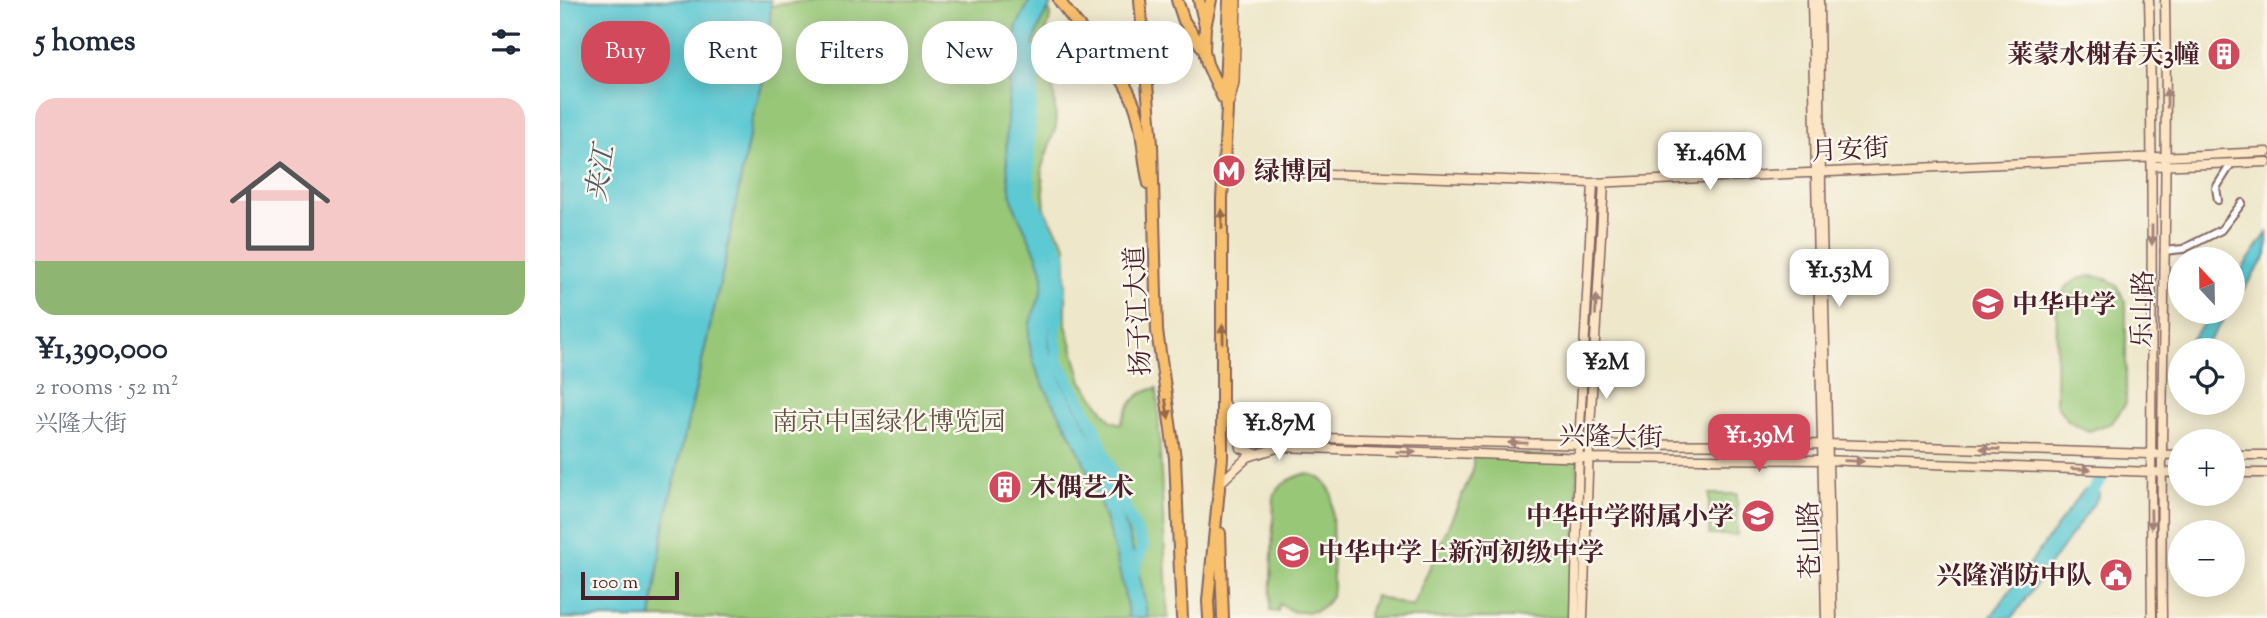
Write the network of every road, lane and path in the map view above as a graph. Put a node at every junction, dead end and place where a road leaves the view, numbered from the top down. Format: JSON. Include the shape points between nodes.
{"nodes":[{"id":1,"x":1059,"y":0,"type":"edge"},
{"id":2,"x":1140,"y":0,"type":"edge"},
{"id":3,"x":1177,"y":0,"type":"edge"},
{"id":4,"x":1199,"y":0,"type":"edge"},
{"id":5,"x":1211,"y":0,"type":"edge"},
{"id":6,"x":1229,"y":0,"type":"edge"},
{"id":7,"x":1236,"y":0,"type":"edge"},
{"id":8,"x":1812,"y":0,"type":"edge"},
{"id":9,"x":1819,"y":0,"type":"edge"},
{"id":10,"x":2149,"y":0,"type":"edge"},
{"id":11,"x":2165,"y":0,"type":"edge"},
{"id":12,"x":1205,"y":26,"type":"junction"},
{"id":13,"x":1203,"y":50,"type":"junction"},
{"id":14,"x":1227,"y":108,"type":"junction"},
{"id":15,"x":2267,"y":152,"type":"edge"},
{"id":16,"x":2166,"y":156,"type":"junction"},
{"id":17,"x":2152,"y":162,"type":"junction"},
{"id":18,"x":2267,"y":162,"type":"edge"},
{"id":19,"x":2231,"y":164,"type":"junction"},
{"id":20,"x":2166,"y":167,"type":"junction"},
{"id":21,"x":1818,"y":171,"type":"junction"},
{"id":22,"x":1267,"y":172,"type":"dead end"},
{"id":23,"x":1593,"y":183,"type":"junction"},
{"id":24,"x":1604,"y":183,"type":"junction"},
{"id":25,"x":2218,"y":200,"type":"dead end"},
{"id":26,"x":2242,"y":203,"type":"dead end"},
{"id":27,"x":1154,"y":208,"type":"junction"},
{"id":28,"x":2164,"y":251,"type":"junction"},
{"id":29,"x":1223,"y":403,"type":"junction"},
{"id":30,"x":1265,"y":435,"type":"junction"},
{"id":31,"x":1825,"y":444,"type":"junction"},
{"id":32,"x":1579,"y":445,"type":"junction"},
{"id":33,"x":1589,"y":445,"type":"junction"},
{"id":34,"x":1257,"y":453,"type":"junction"},
{"id":35,"x":2156,"y":455,"type":"junction"},
{"id":36,"x":2168,"y":456,"type":"edge"},
{"id":37,"x":2245,"y":456,"type":"edge"},
{"id":38,"x":2267,"y":456,"type":"edge"},
{"id":39,"x":1578,"y":457,"type":"junction"},
{"id":40,"x":1588,"y":458,"type":"junction"},
{"id":41,"x":1825,"y":460,"type":"junction"},
{"id":42,"x":2150,"y":472,"type":"junction"},
{"id":43,"x":2160,"y":473,"type":"junction"},
{"id":44,"x":2168,"y":473,"type":"edge"},
{"id":45,"x":2245,"y":473,"type":"edge"},
{"id":46,"x":2267,"y":473,"type":"edge"},
{"id":47,"x":1220,"y":483,"type":"junction"},
{"id":48,"x":1219,"y":500,"type":"junction"},
{"id":49,"x":1182,"y":618,"type":"edge"},
{"id":50,"x":1209,"y":618,"type":"edge"},
{"id":51,"x":1223,"y":618,"type":"edge"},
{"id":52,"x":1575,"y":618,"type":"edge"},
{"id":53,"x":1583,"y":618,"type":"edge"},
{"id":54,"x":1826,"y":618,"type":"edge"},
{"id":55,"x":1832,"y":618,"type":"edge"},
{"id":56,"x":2152,"y":618,"type":"edge"},
{"id":57,"x":2162,"y":618,"type":"edge"}],
"edges":[{"from":1,"to":27,"type":"highway","via":[[1119,74],[1133,100]]},
{"from":2,"to":27,"type":"highway","name":"扬子江大道"},
{"from":3,"to":13,"type":"highway","via":[[1184,22]]},
{"from":4,"to":12,"type":"highway"},
{"from":5,"to":12,"type":"highway"},
{"from":6,"to":14,"type":"highway"},
{"from":7,"to":14,"type":"main road","via":[[1234,82]]},
{"from":8,"to":21,"type":"street","name":"苍山路"},
{"from":9,"to":21,"type":"street","name":"苍山路"},
{"from":10,"to":17,"type":"street","name":"乐山路"},
{"from":16,"to":11,"type":"street","name":"乐山路","one_way":true},
{"from":12,"to":13,"type":"highway"},
{"from":13,"to":14,"type":"highway"},
{"from":29,"to":14,"type":"highway","one_way":true,"via":[[1222,186]]},
{"from":15,"to":16,"type":"street","name":"月安街"},
{"from":16,"to":17,"type":"street","name":"月安街"},
{"from":16,"to":20,"type":"street","name":"乐山路"},
{"from":17,"to":20,"type":"street"},
{"from":17,"to":21,"type":"street","name":"月安街"},
{"from":17,"to":35,"type":"street","name":"乐山路","one_way":true},
{"from":18,"to":19,"type":"street"},
{"from":19,"to":20,"type":"street"},
{"from":19,"to":25,"type":"street","via":[[2216,188]]},
{"from":20,"to":28,"type":"street","name":"乐山路"},
{"from":21,"to":24,"type":"street","name":"月安街"},
{"from":21,"to":31,"type":"street","name":"苍山路"},
{"from":22,"to":23,"type":"street","name":"月安街"},
{"from":23,"to":24,"type":"street","name":"月安街"},
{"from":23,"to":32,"type":"street"},
{"from":33,"to":24,"type":"street","one_way":true},
{"from":26,"to":28,"type":"street","via":[[2221,230],[2183,249]]},
{"from":27,"to":49,"type":"highway","name":"扬子江大道","one_way":true,"via":[[1157,331],[1175,458]]},
{"from":28,"to":35,"type":"street","name":"乐山路"},
{"from":29,"to":30,"type":"street"},
{"from":29,"to":47,"type":"highway"},
{"from":32,"to":30,"type":"street","name":"兴隆大街","one_way":true},
{"from":30,"to":34,"type":"street","via":[[1249,432],[1240,439],[1241,448]]},
{"from":31,"to":33,"type":"street","name":"兴隆大街"},
{"from":35,"to":31,"type":"street","name":"兴隆大街","one_way":true},
{"from":31,"to":41,"type":"street","name":"苍山路"},
{"from":32,"to":33,"type":"street","name":"兴隆大街"},
{"from":32,"to":39,"type":"street"},
{"from":33,"to":40,"type":"street"},
{"from":34,"to":39,"type":"street","name":"兴隆大街","one_way":true,"via":[[1280,447]]},
{"from":34,"to":47,"type":"street","name":"兴隆大街"},
{"from":35,"to":36,"type":"street","name":"兴隆大街"},
{"from":35,"to":42,"type":"street","name":"乐山路"},
{"from":35,"to":43,"type":"street","name":"乐山路"},
{"from":37,"to":38,"type":"street"},
{"from":39,"to":40,"type":"street","name":"兴隆大街"},
{"from":39,"to":52,"type":"street"},
{"from":40,"to":41,"type":"street","name":"兴隆大街"},
{"from":40,"to":53,"type":"street"},
{"from":41,"to":42,"type":"street","name":"兴隆大街","one_way":true},
{"from":41,"to":54,"type":"street","name":"苍山路"},
{"from":41,"to":55,"type":"street","name":"苍山路"},
{"from":42,"to":43,"type":"street","name":"兴隆大街"},
{"from":42,"to":56,"type":"street","name":"乐山路","one_way":true},
{"from":43,"to":44,"type":"street","name":"兴隆大街"},
{"from":43,"to":57,"type":"street","name":"乐山路"},
{"from":45,"to":46,"type":"street"},
{"from":47,"to":48,"type":"highway"},
{"from":48,"to":50,"type":"highway"},
{"from":48,"to":51,"type":"highway"}]}
